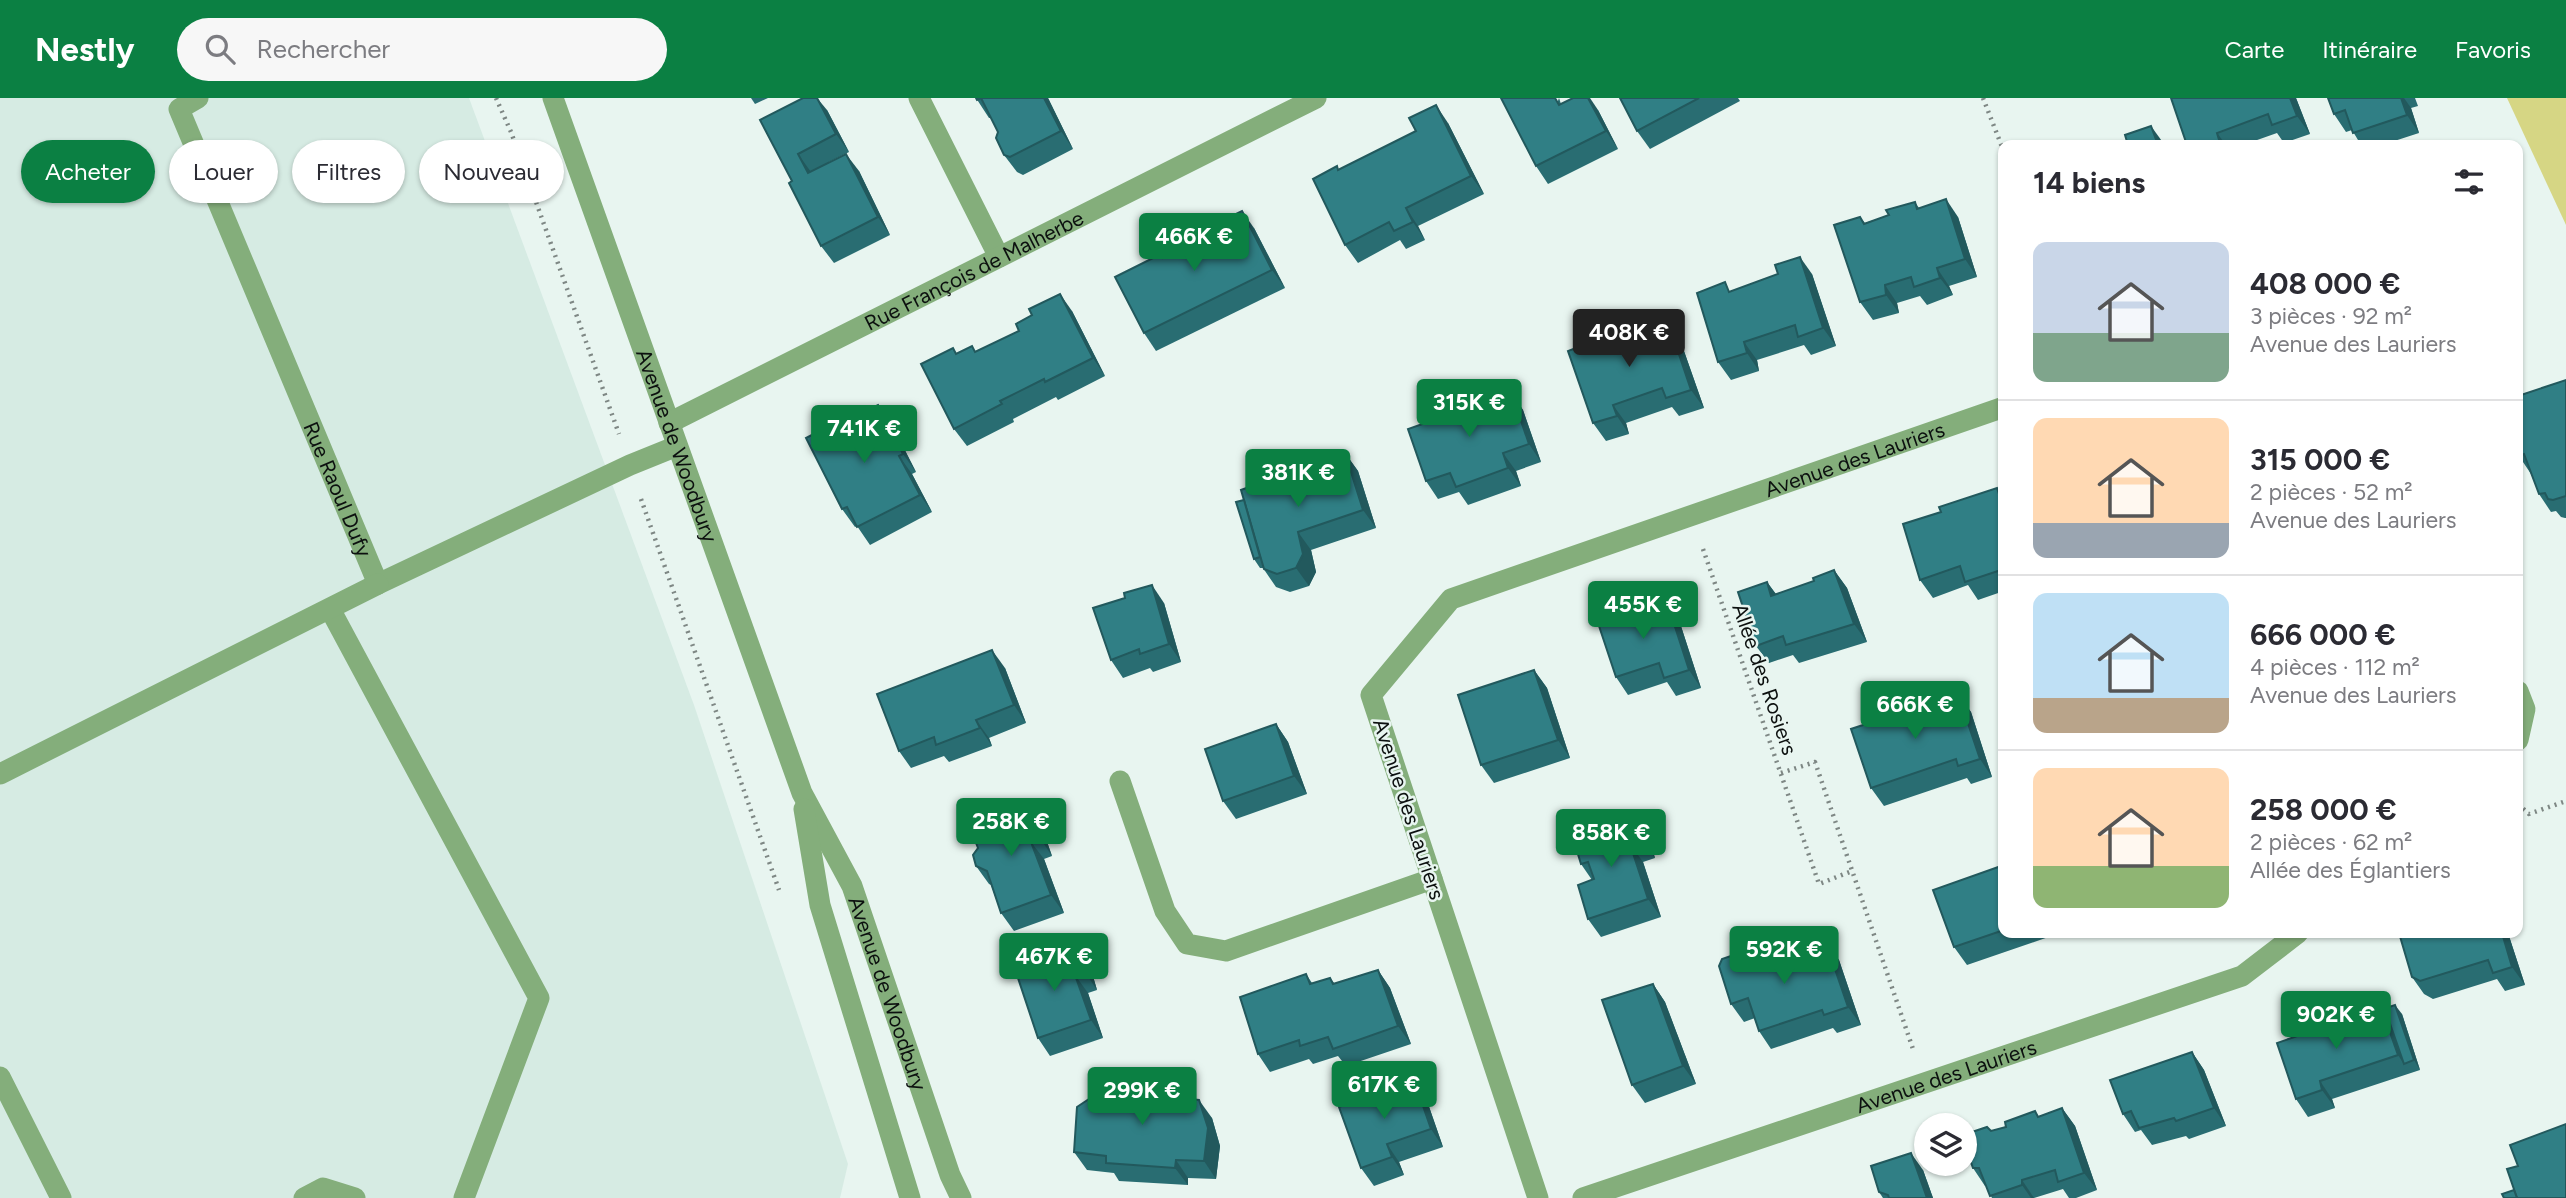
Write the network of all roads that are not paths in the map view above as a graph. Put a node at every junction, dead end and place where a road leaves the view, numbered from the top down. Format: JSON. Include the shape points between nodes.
{"nodes":[{"id":1,"x":198,"y":98,"type":"edge"},
{"id":2,"x":553,"y":98,"type":"edge"},
{"id":3,"x":919,"y":98,"type":"edge"},
{"id":4,"x":1316,"y":98,"type":"edge"},
{"id":5,"x":999,"y":257,"type":"junction"},
{"id":6,"x":1998,"y":409,"type":"edge"},
{"id":7,"x":669,"y":423,"type":"junction"},
{"id":8,"x":677,"y":446,"type":"junction"},
{"id":9,"x":378,"y":584,"type":"junction"},
{"id":10,"x":330,"y":609,"type":"junction"},
{"id":11,"x":0,"y":774,"type":"edge"},
{"id":12,"x":1120,"y":781,"type":"dead end"},
{"id":13,"x":802,"y":793,"type":"junction"},
{"id":14,"x":1432,"y":880,"type":"junction"},
{"id":15,"x":2291,"y":938,"type":"edge"},
{"id":16,"x":0,"y":1077,"type":"edge"},
{"id":17,"x":61,"y":1198,"type":"edge"},
{"id":18,"x":304,"y":1198,"type":"edge"},
{"id":19,"x":355,"y":1198,"type":"edge"},
{"id":20,"x":464,"y":1198,"type":"edge"},
{"id":21,"x":910,"y":1198,"type":"edge"},
{"id":22,"x":961,"y":1198,"type":"edge"},
{"id":23,"x":1538,"y":1198,"type":"edge"},
{"id":24,"x":1583,"y":1198,"type":"edge"}],
"edges":[{"from":1,"to":9,"type":"street","name":"Rue Raoul Dufy","via":[[179,109]]},
{"from":2,"to":7,"type":"street","name":"Avenue de Woodbury"},
{"from":3,"to":5,"type":"street"},
{"from":4,"to":5,"type":"street","name":"Rue François de Malherbe"},
{"from":5,"to":7,"type":"street","name":"Rue François de Malherbe"},
{"from":6,"to":14,"type":"street","name":"Avenue des Lauriers","via":[[1451,599],[1371,695]]},
{"from":7,"to":8,"type":"street","name":"Avenue de Woodbury"},
{"from":8,"to":9,"type":"street","name":"Rue Raoul Dufy"},
{"from":8,"to":13,"type":"street","name":"Avenue de Woodbury"},
{"from":9,"to":10,"type":"street"},
{"from":10,"to":11,"type":"street"},
{"from":10,"to":20,"type":"street","via":[[539,998]]},
{"from":12,"to":14,"type":"street","via":[[1165,911],[1187,944],[1226,951]]},
{"from":13,"to":21,"type":"street","name":"Avenue de Woodbury","via":[[820,905]]},
{"from":13,"to":22,"type":"street","name":"Avenue de Woodbury","via":[[852,887]]},
{"from":14,"to":23,"type":"street","name":"Avenue des Lauriers"},
{"from":15,"to":24,"type":"street","name":"Avenue des Lauriers","via":[[2242,976]]},
{"from":16,"to":17,"type":"street"},
{"from":18,"to":19,"type":"street","via":[[323,1188]]}]}
